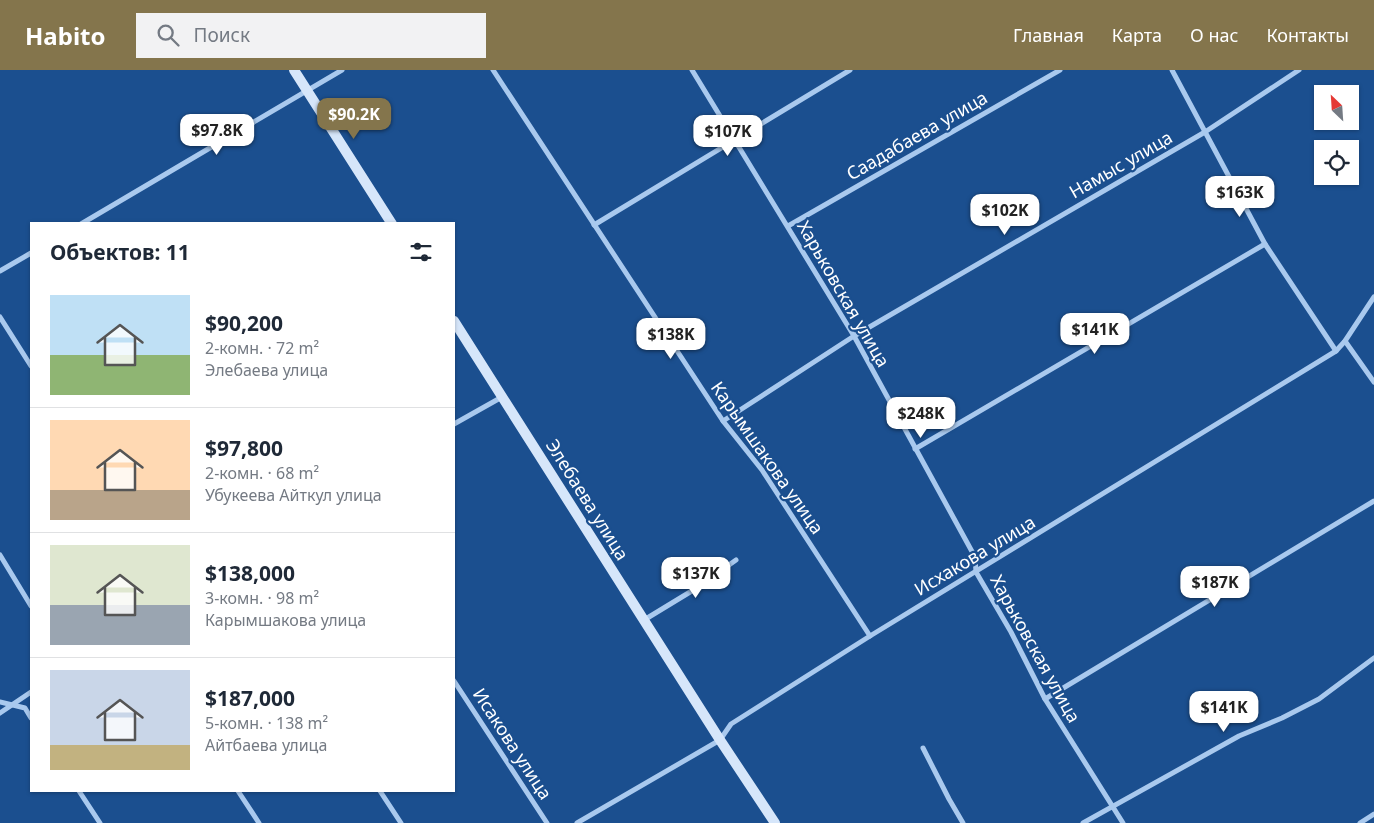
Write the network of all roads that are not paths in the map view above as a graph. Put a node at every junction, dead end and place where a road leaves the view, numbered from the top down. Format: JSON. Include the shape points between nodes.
{"nodes":[{"id":1,"x":294,"y":70,"type":"edge"},
{"id":2,"x":342,"y":70,"type":"edge"},
{"id":3,"x":492,"y":70,"type":"edge"},
{"id":4,"x":692,"y":70,"type":"edge"},
{"id":5,"x":850,"y":70,"type":"edge"},
{"id":6,"x":1060,"y":70,"type":"edge"},
{"id":7,"x":1172,"y":70,"type":"edge"},
{"id":8,"x":1300,"y":70,"type":"edge"},
{"id":9,"x":308,"y":90,"type":"junction"},
{"id":10,"x":1205,"y":132,"type":"junction"},
{"id":11,"x":734,"y":142,"type":"junction"},
{"id":12,"x":84,"y":222,"type":"edge"},
{"id":13,"x":391,"y":222,"type":"edge"},
{"id":14,"x":594,"y":225,"type":"junction"},
{"id":15,"x":788,"y":226,"type":"junction"},
{"id":16,"x":1265,"y":244,"type":"junction"},
{"id":17,"x":30,"y":254,"type":"edge"},
{"id":18,"x":0,"y":271,"type":"edge"},
{"id":19,"x":1374,"y":297,"type":"edge"},
{"id":20,"x":0,"y":317,"type":"edge"},
{"id":21,"x":455,"y":322,"type":"edge"},
{"id":22,"x":854,"y":336,"type":"junction"},
{"id":23,"x":1345,"y":341,"type":"junction"},
{"id":24,"x":1336,"y":351,"type":"junction"},
{"id":25,"x":30,"y":364,"type":"edge"},
{"id":26,"x":1374,"y":382,"type":"edge"},
{"id":27,"x":502,"y":397,"type":"junction"},
{"id":28,"x":723,"y":421,"type":"junction"},
{"id":29,"x":455,"y":423,"type":"edge"},
{"id":30,"x":915,"y":449,"type":"junction"},
{"id":31,"x":1374,"y":501,"type":"edge"},
{"id":32,"x":0,"y":555,"type":"edge"},
{"id":33,"x":736,"y":560,"type":"dead end"},
{"id":34,"x":976,"y":572,"type":"junction"},
{"id":35,"x":30,"y":604,"type":"edge"},
{"id":36,"x":644,"y":620,"type":"junction"},
{"id":37,"x":870,"y":636,"type":"junction"},
{"id":38,"x":1374,"y":658,"type":"edge"},
{"id":39,"x":455,"y":683,"type":"edge"},
{"id":40,"x":30,"y":693,"type":"edge"},
{"id":41,"x":1045,"y":699,"type":"junction"},
{"id":42,"x":0,"y":702,"type":"edge"},
{"id":43,"x":12,"y":705,"type":"junction"},
{"id":44,"x":0,"y":713,"type":"edge"},
{"id":45,"x":30,"y":717,"type":"edge"},
{"id":46,"x":720,"y":740,"type":"junction"},
{"id":47,"x":923,"y":748,"type":"dead end"},
{"id":48,"x":80,"y":792,"type":"edge"},
{"id":49,"x":239,"y":792,"type":"edge"},
{"id":50,"x":381,"y":792,"type":"edge"},
{"id":51,"x":1112,"y":806,"type":"junction"},
{"id":52,"x":1374,"y":814,"type":"edge"},
{"id":53,"x":100,"y":823,"type":"edge"},
{"id":54,"x":259,"y":823,"type":"edge"},
{"id":55,"x":401,"y":823,"type":"edge"},
{"id":56,"x":547,"y":823,"type":"edge"},
{"id":57,"x":577,"y":823,"type":"edge"},
{"id":58,"x":775,"y":823,"type":"edge"},
{"id":59,"x":963,"y":823,"type":"edge"},
{"id":60,"x":1083,"y":823,"type":"edge"},
{"id":61,"x":1123,"y":823,"type":"edge"},
{"id":62,"x":1360,"y":823,"type":"edge"}],
"edges":[{"from":1,"to":9,"type":"street"},
{"from":2,"to":9,"type":"street"},
{"from":3,"to":14,"type":"street","name":"Карымшакова улица"},
{"from":4,"to":11,"type":"street","name":"Харьковская улица"},
{"from":5,"to":11,"type":"street"},
{"from":6,"to":15,"type":"street","name":"Саадабаева улица"},
{"from":7,"to":10,"type":"street"},
{"from":8,"to":10,"type":"street","name":"Намыс улица"},
{"from":9,"to":12,"type":"street"},
{"from":9,"to":13,"type":"street"},
{"from":10,"to":16,"type":"street"},
{"from":10,"to":22,"type":"street","name":"Намыс улица"},
{"from":11,"to":14,"type":"street"},
{"from":11,"to":15,"type":"street","name":"Харьковская улица"},
{"from":14,"to":28,"type":"street","name":"Карымшакова улица"},
{"from":15,"to":22,"type":"street","name":"Харьковская улица"},
{"from":16,"to":24,"type":"street"},
{"from":16,"to":30,"type":"street"},
{"from":17,"to":18,"type":"street"},
{"from":19,"to":23,"type":"street","name":"Исхакова улица"},
{"from":20,"to":25,"type":"street"},
{"from":21,"to":27,"type":"street","name":"Элебаева улица"},
{"from":22,"to":28,"type":"street","name":"Намыс улица"},
{"from":22,"to":30,"type":"street","name":"Харьковская улица"},
{"from":23,"to":24,"type":"street","name":"Исхакова улица"},
{"from":23,"to":26,"type":"street"},
{"from":24,"to":34,"type":"street","name":"Исхакова улица"},
{"from":27,"to":29,"type":"street"},
{"from":27,"to":36,"type":"street","name":"Элебаева улица"},
{"from":28,"to":37,"type":"street","name":"Карымшакова улица","via":[[762,470]]},
{"from":30,"to":34,"type":"street","name":"Харьковская улица","via":[[975,557]]},
{"from":31,"to":41,"type":"street"},
{"from":32,"to":35,"type":"street"},
{"from":33,"to":36,"type":"street"},
{"from":34,"to":37,"type":"street","name":"Исхакова улица"},
{"from":34,"to":41,"type":"street","name":"Харьковская улица"},
{"from":36,"to":46,"type":"street","name":"Элебаева улица"},
{"from":37,"to":46,"type":"street","name":"Исхакова улица","via":[[731,724]]},
{"from":38,"to":51,"type":"street","via":[[1319,699],[1239,736]]},
{"from":39,"to":56,"type":"street","name":"Исакова улица"},
{"from":40,"to":43,"type":"street"},
{"from":41,"to":51,"type":"street","name":"Харьковская улица"},
{"from":42,"to":43,"type":"street"},
{"from":43,"to":44,"type":"street"},
{"from":43,"to":45,"type":"street","via":[[24,708]]},
{"from":46,"to":57,"type":"street","name":"Исхакова улица"},
{"from":46,"to":58,"type":"street","name":"Элебаева улица"},
{"from":47,"to":59,"type":"street"},
{"from":48,"to":53,"type":"street"},
{"from":49,"to":54,"type":"street"},
{"from":50,"to":55,"type":"street"},
{"from":51,"to":60,"type":"street"},
{"from":51,"to":61,"type":"street","name":"Харьковская улица"},
{"from":52,"to":62,"type":"street"}]}
